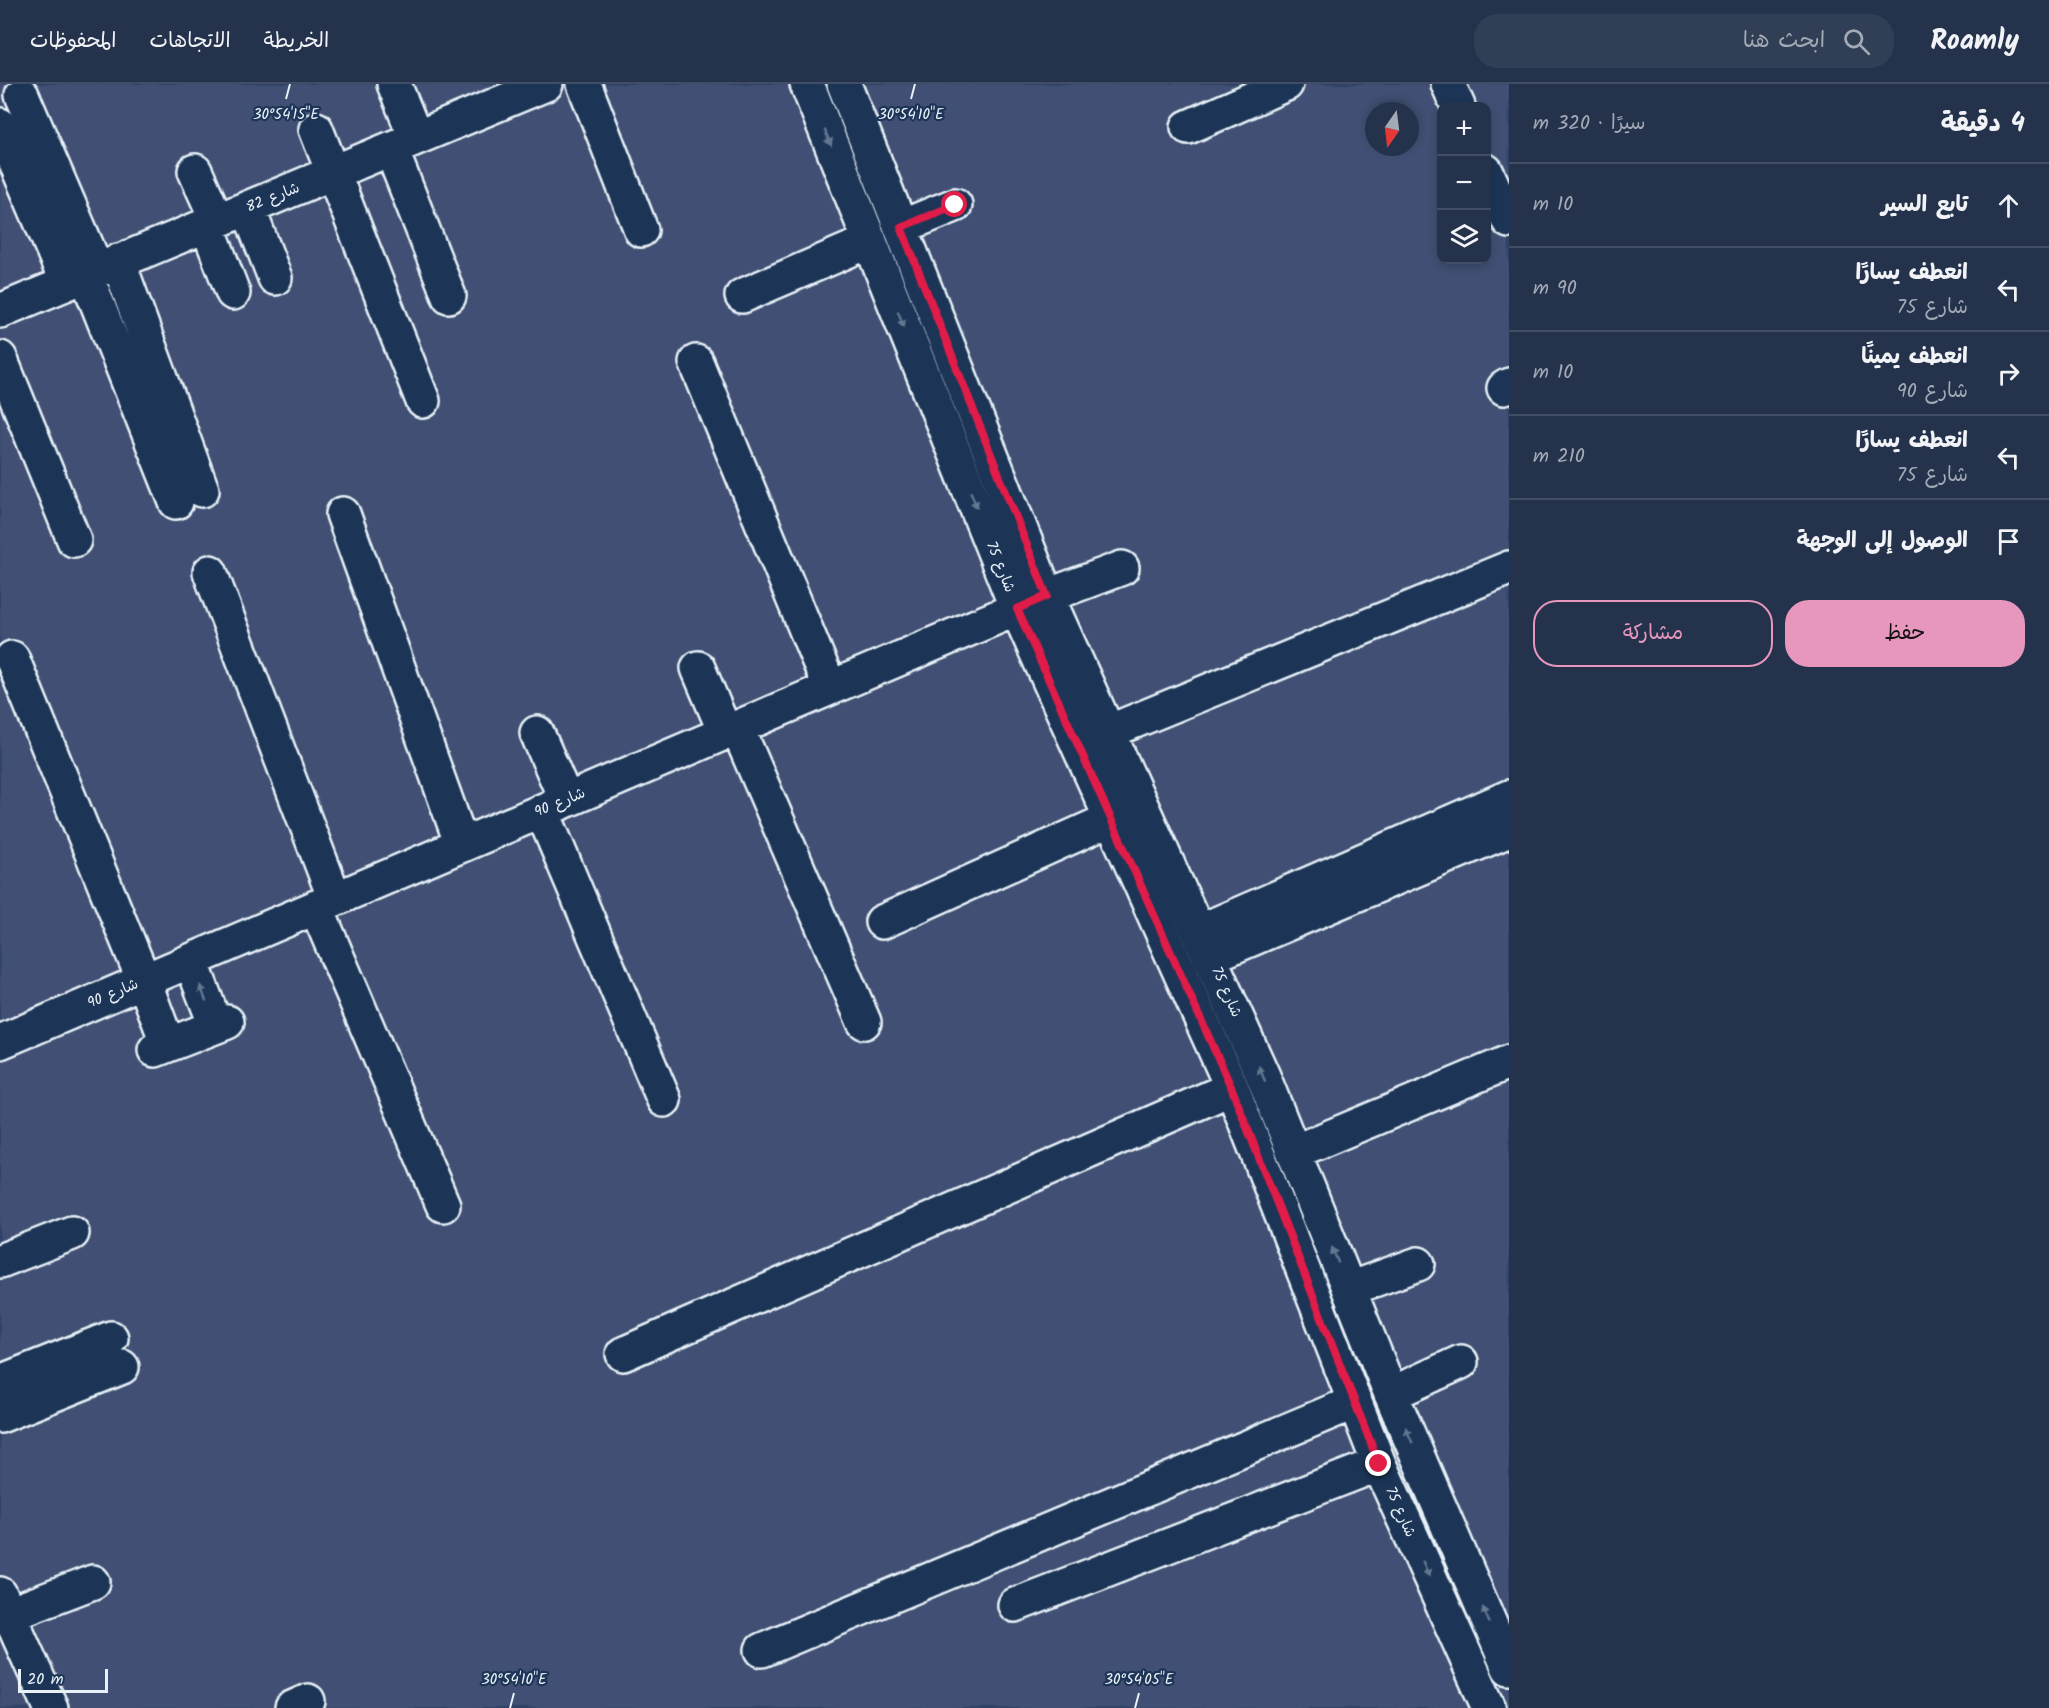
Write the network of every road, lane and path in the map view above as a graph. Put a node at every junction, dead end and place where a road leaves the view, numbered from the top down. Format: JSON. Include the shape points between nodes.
{"nodes":[{"id":1,"x":394,"y":84,"type":"edge"},
{"id":2,"x":546,"y":84,"type":"edge"},
{"id":3,"x":584,"y":84,"type":"edge"},
{"id":4,"x":807,"y":84,"type":"edge"},
{"id":5,"x":844,"y":84,"type":"edge"},
{"id":6,"x":1286,"y":84,"type":"edge"},
{"id":7,"x":1448,"y":84,"type":"edge"},
{"id":8,"x":22,"y":94,"type":"dead end"},
{"id":9,"x":1456,"y":102,"type":"edge"},
{"id":10,"x":0,"y":124,"type":"edge"},
{"id":11,"x":1188,"y":127,"type":"dead end"},
{"id":12,"x":316,"y":129,"type":"dead end"},
{"id":13,"x":404,"y":143,"type":"junction"},
{"id":14,"x":195,"y":171,"type":"dead end"},
{"id":15,"x":334,"y":173,"type":"junction"},
{"id":16,"x":1491,"y":182,"type":"edge"},
{"id":17,"x":955,"y":205,"type":"dead end"},
{"id":18,"x":248,"y":208,"type":"junction"},
{"id":19,"x":1509,"y":221,"type":"edge"},
{"id":20,"x":212,"y":223,"type":"junction"},
{"id":21,"x":901,"y":227,"type":"junction"},
{"id":22,"x":641,"y":230,"type":"dead end"},
{"id":23,"x":870,"y":241,"type":"junction"},
{"id":24,"x":92,"y":272,"type":"junction"},
{"id":25,"x":275,"y":278,"type":"dead end"},
{"id":26,"x":233,"y":293,"type":"dead end"},
{"id":27,"x":449,"y":296,"type":"dead end"},
{"id":28,"x":742,"y":296,"type":"dead end"},
{"id":29,"x":0,"y":311,"type":"edge"},
{"id":30,"x":0,"y":358,"type":"edge"},
{"id":31,"x":696,"y":362,"type":"dead end"},
{"id":32,"x":423,"y":401,"type":"dead end"},
{"id":33,"x":0,"y":407,"type":"edge"},
{"id":34,"x":189,"y":496,"type":"dead end"},
{"id":35,"x":343,"y":514,"type":"dead end"},
{"id":36,"x":1122,"y":568,"type":"dead end"},
{"id":37,"x":1509,"y":568,"type":"edge"},
{"id":38,"x":210,"y":572,"type":"dead end"},
{"id":39,"x":1047,"y":596,"type":"junction"},
{"id":40,"x":1017,"y":609,"type":"junction"},
{"id":41,"x":12,"y":658,"type":"dead end"},
{"id":42,"x":698,"y":668,"type":"dead end"},
{"id":43,"x":830,"y":688,"type":"junction"},
{"id":44,"x":731,"y":729,"type":"junction"},
{"id":45,"x":1108,"y":732,"type":"junction"},
{"id":46,"x":537,"y":733,"type":"dead end"},
{"id":47,"x":1509,"y":797,"type":"edge"},
{"id":48,"x":554,"y":806,"type":"junction"},
{"id":49,"x":1112,"y":819,"type":"junction"},
{"id":50,"x":1509,"y":830,"type":"edge"},
{"id":51,"x":462,"y":845,"type":"junction"},
{"id":52,"x":325,"y":903,"type":"junction"},
{"id":53,"x":882,"y":921,"type":"dead end"},
{"id":54,"x":1204,"y":944,"type":"junction"},
{"id":55,"x":191,"y":961,"type":"junction"},
{"id":56,"x":144,"y":981,"type":"junction"},
{"id":57,"x":864,"y":1022,"type":"dead end"},
{"id":58,"x":0,"y":1042,"type":"edge"},
{"id":59,"x":1509,"y":1062,"type":"edge"},
{"id":60,"x":1232,"y":1089,"type":"junction"},
{"id":61,"x":664,"y":1100,"type":"dead end"},
{"id":62,"x":1294,"y":1152,"type":"junction"},
{"id":63,"x":443,"y":1206,"type":"dead end"},
{"id":64,"x":72,"y":1233,"type":"dead end"},
{"id":65,"x":0,"y":1261,"type":"edge"},
{"id":66,"x":1418,"y":1264,"type":"dead end"},
{"id":67,"x":1349,"y":1289,"type":"junction"},
{"id":68,"x":623,"y":1354,"type":"dead end"},
{"id":69,"x":1461,"y":1362,"type":"dead end"},
{"id":70,"x":0,"y":1382,"type":"edge"},
{"id":71,"x":1391,"y":1394,"type":"junction"},
{"id":72,"x":1355,"y":1402,"type":"junction"},
{"id":73,"x":0,"y":1416,"type":"edge"},
{"id":74,"x":1379,"y":1464,"type":"junction"},
{"id":75,"x":93,"y":1582,"type":"dead end"},
{"id":76,"x":4,"y":1604,"type":"edge"},
{"id":77,"x":1015,"y":1605,"type":"dead end"},
{"id":78,"x":762,"y":1650,"type":"dead end"},
{"id":79,"x":1509,"y":1668,"type":"edge"},
{"id":80,"x":1493,"y":1693,"type":"edge"},
{"id":81,"x":51,"y":1708,"type":"edge"}],
"edges":[{"from":1,"to":13,"type":"lane"},
{"from":2,"to":13,"type":"lane","name":"شارع 82"},
{"from":3,"to":22,"type":"lane"},
{"from":4,"to":23,"type":"lane","name":"شارع 75","one_way":true},
{"from":5,"to":21,"type":"lane","name":"شارع 75"},
{"from":6,"to":11,"type":"lane"},
{"from":7,"to":9,"type":"lane"},
{"from":8,"to":24,"type":"lane"},
{"from":10,"to":24,"type":"lane"},
{"from":12,"to":15,"type":"lane"},
{"from":13,"to":15,"type":"lane","name":"شارع 82"},
{"from":13,"to":27,"type":"lane"},
{"from":14,"to":20,"type":"lane"},
{"from":15,"to":18,"type":"lane","name":"شارع 82"},
{"from":15,"to":32,"type":"lane"},
{"from":16,"to":19,"type":"lane"},
{"from":17,"to":21,"type":"lane"},
{"from":18,"to":20,"type":"lane","name":"شارع 82"},
{"from":18,"to":25,"type":"lane"},
{"from":20,"to":24,"type":"lane","name":"شارع 82"},
{"from":20,"to":26,"type":"lane"},
{"from":21,"to":39,"type":"lane","name":"شارع 75"},
{"from":23,"to":28,"type":"lane"},
{"from":23,"to":40,"type":"lane","name":"شارع 75","one_way":true},
{"from":24,"to":29,"type":"lane","name":"شارع 82"},
{"from":24,"to":34,"type":"lane"},
{"from":30,"to":33,"type":"lane","via":[[66,543]]},
{"from":31,"to":43,"type":"lane"},
{"from":35,"to":51,"type":"lane"},
{"from":36,"to":39,"type":"lane","name":"شارع 90"},
{"from":37,"to":45,"type":"lane"},
{"from":38,"to":52,"type":"lane"},
{"from":39,"to":40,"type":"lane","name":"شارع 90"},
{"from":39,"to":45,"type":"lane","name":"شارع 75"},
{"from":40,"to":43,"type":"lane","name":"شارع 90"},
{"from":40,"to":49,"type":"lane","name":"شارع 75"},
{"from":41,"to":56,"type":"lane"},
{"from":42,"to":44,"type":"lane"},
{"from":43,"to":44,"type":"lane","name":"شارع 90"},
{"from":44,"to":48,"type":"lane","name":"شارع 90"},
{"from":44,"to":57,"type":"lane"},
{"from":45,"to":54,"type":"lane","name":"شارع 75"},
{"from":46,"to":48,"type":"lane"},
{"from":47,"to":54,"type":"lane"},
{"from":48,"to":51,"type":"lane","name":"شارع 90"},
{"from":48,"to":61,"type":"lane"},
{"from":49,"to":53,"type":"lane"},
{"from":49,"to":60,"type":"lane","name":"شارع 75"},
{"from":50,"to":54,"type":"lane"},
{"from":51,"to":52,"type":"lane","name":"شارع 90"},
{"from":52,"to":55,"type":"lane","name":"شارع 90"},
{"from":52,"to":63,"type":"lane"},
{"from":62,"to":54,"type":"lane","name":"شارع 75","one_way":true},
{"from":55,"to":56,"type":"lane","name":"شارع 90"},
{"from":56,"to":55,"type":"lane","one_way":true,"via":[[162,1047],[221,1024]]},
{"from":56,"to":58,"type":"lane","name":"شارع 90"},
{"from":59,"to":62,"type":"lane"},
{"from":60,"to":68,"type":"lane"},
{"from":60,"to":72,"type":"lane","name":"شارع 75"},
{"from":67,"to":62,"type":"lane","name":"شارع 75","one_way":true},
{"from":64,"to":65,"type":"lane"},
{"from":66,"to":67,"type":"lane"},
{"from":67,"to":71,"type":"lane","name":"شارع 75"},
{"from":69,"to":71,"type":"lane"},
{"from":70,"to":73,"type":"lane","via":[[116,1352]]},
{"from":79,"to":71,"type":"lane","name":"شارع 75","one_way":true},
{"from":72,"to":74,"type":"lane","name":"شارع 75"},
{"from":72,"to":78,"type":"lane"},
{"from":74,"to":77,"type":"lane"},
{"from":74,"to":80,"type":"lane","name":"شارع 75","one_way":true},
{"from":75,"to":76,"type":"lane"},
{"from":76,"to":81,"type":"lane"}]}
